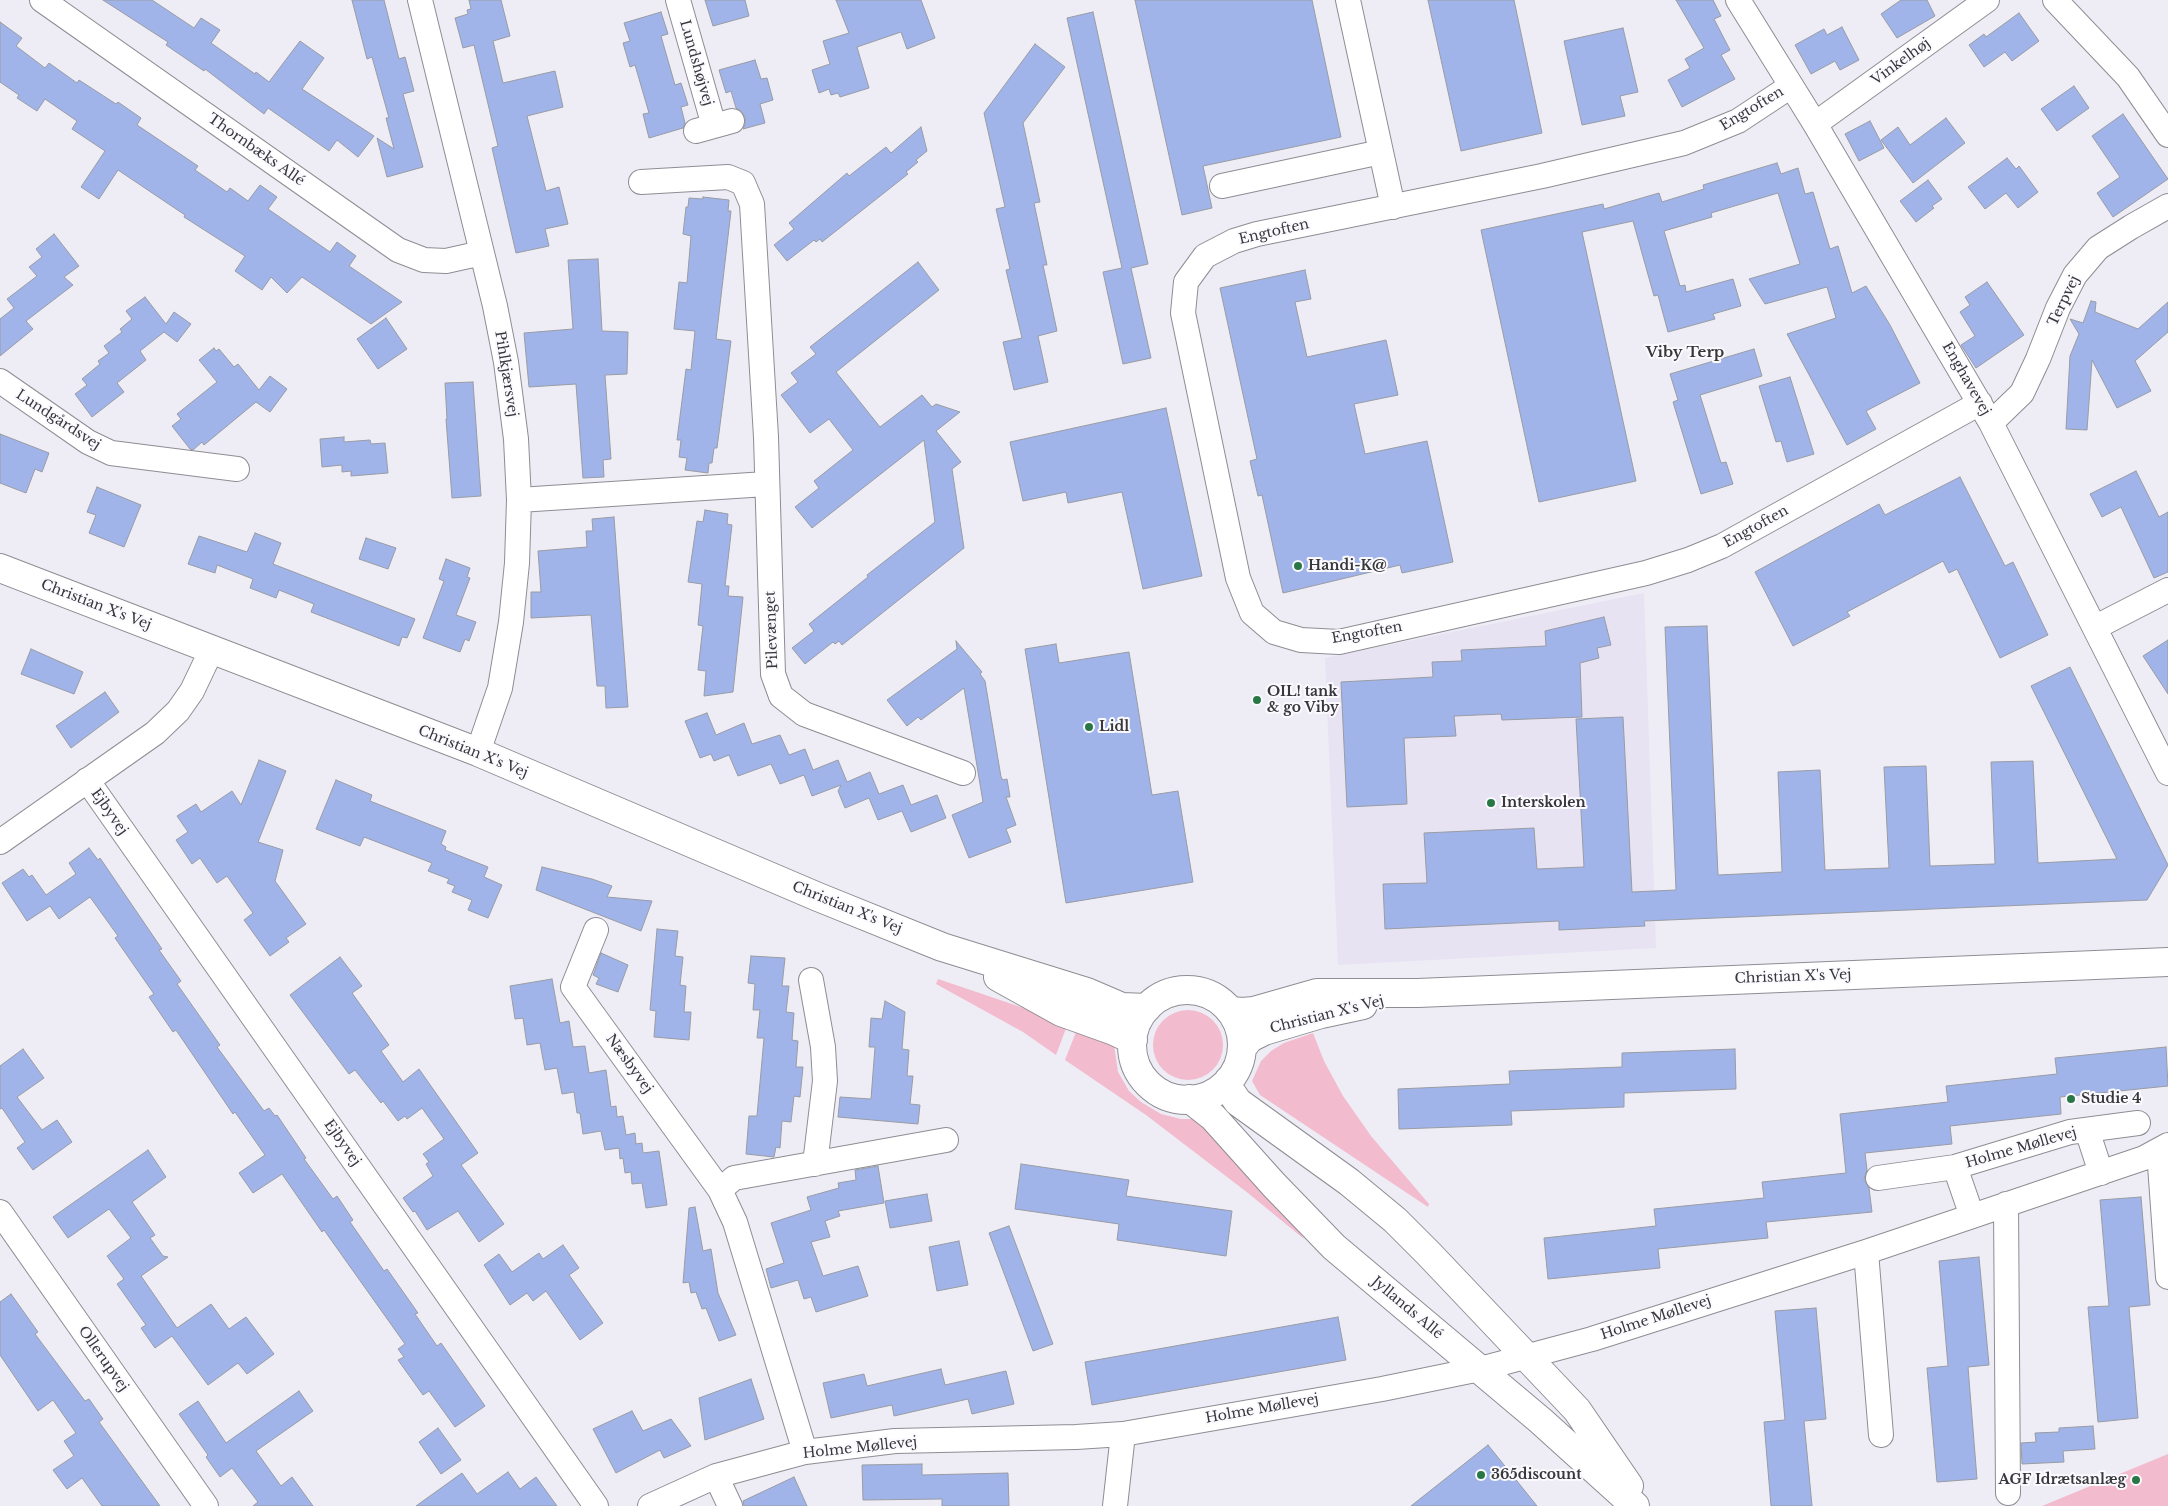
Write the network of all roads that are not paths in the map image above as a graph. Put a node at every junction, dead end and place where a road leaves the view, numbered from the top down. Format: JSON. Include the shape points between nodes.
{"nodes":[{"id":1,"x":42,"y":0,"type":"edge"},
{"id":2,"x":420,"y":0,"type":"edge"},
{"id":3,"x":678,"y":0,"type":"edge"},
{"id":4,"x":1348,"y":0,"type":"edge"},
{"id":5,"x":1738,"y":0,"type":"edge"},
{"id":6,"x":1987,"y":0,"type":"edge"},
{"id":7,"x":2055,"y":0,"type":"edge"},
{"id":8,"x":1791,"y":86,"type":"junction"},
{"id":9,"x":1815,"y":124,"type":"junction"},
{"id":10,"x":714,"y":126,"type":"dead end"},
{"id":11,"x":2168,"y":135,"type":"edge"},
{"id":12,"x":1381,"y":152,"type":"junction"},
{"id":13,"x":641,"y":182,"type":"dead end"},
{"id":14,"x":1222,"y":186,"type":"dead end"},
{"id":15,"x":2168,"y":206,"type":"edge"},
{"id":16,"x":1393,"y":207,"type":"junction"},
{"id":17,"x":482,"y":253,"type":"junction"},
{"id":18,"x":0,"y":381,"type":"edge"},
{"id":19,"x":1986,"y":413,"type":"junction"},
{"id":20,"x":237,"y":470,"type":"dead end"},
{"id":21,"x":766,"y":484,"type":"junction"},
{"id":22,"x":519,"y":500,"type":"junction"},
{"id":23,"x":0,"y":568,"type":"edge"},
{"id":24,"x":2168,"y":590,"type":"edge"},
{"id":25,"x":2096,"y":627,"type":"junction"},
{"id":26,"x":212,"y":649,"type":"junction"},
{"id":27,"x":478,"y":752,"type":"junction"},
{"id":28,"x":963,"y":773,"type":"dead end"},
{"id":29,"x":2168,"y":773,"type":"edge"},
{"id":30,"x":87,"y":780,"type":"junction"},
{"id":31,"x":0,"y":842,"type":"edge"},
{"id":32,"x":596,"y":930,"type":"dead end"},
{"id":33,"x":942,"y":947,"type":"junction"},
{"id":34,"x":2168,"y":962,"type":"edge"},
{"id":35,"x":811,"y":980,"type":"dead end"},
{"id":36,"x":1418,"y":993,"type":"junction"},
{"id":37,"x":1147,"y":1008,"type":"junction"},
{"id":38,"x":1231,"y":1011,"type":"junction"},
{"id":39,"x":1133,"y":1040,"type":"junction"},
{"id":40,"x":1242,"y":1048,"type":"junction"},
{"id":41,"x":1228,"y":1081,"type":"junction"},
{"id":42,"x":1190,"y":1100,"type":"junction"},
{"id":43,"x":2138,"y":1123,"type":"dead end"},
{"id":44,"x":2086,"y":1130,"type":"junction"},
{"id":45,"x":946,"y":1140,"type":"dead end"},
{"id":46,"x":2164,"y":1148,"type":"edge"},
{"id":47,"x":815,"y":1164,"type":"junction"},
{"id":48,"x":1955,"y":1167,"type":"junction"},
{"id":49,"x":2101,"y":1173,"type":"junction"},
{"id":50,"x":1878,"y":1178,"type":"dead end"},
{"id":51,"x":720,"y":1190,"type":"junction"},
{"id":52,"x":2006,"y":1204,"type":"junction"},
{"id":53,"x":0,"y":1212,"type":"edge"},
{"id":54,"x":1972,"y":1216,"type":"junction"},
{"id":55,"x":1866,"y":1252,"type":"junction"},
{"id":56,"x":2168,"y":1277,"type":"edge"},
{"id":57,"x":1528,"y":1357,"type":"junction"},
{"id":58,"x":1480,"y":1369,"type":"junction"},
{"id":59,"x":1123,"y":1434,"type":"junction"},
{"id":60,"x":1881,"y":1435,"type":"dead end"},
{"id":61,"x":805,"y":1452,"type":"junction"},
{"id":62,"x":716,"y":1476,"type":"junction"},
{"id":63,"x":2008,"y":1493,"type":"dead end"},
{"id":64,"x":206,"y":1506,"type":"edge"},
{"id":65,"x":596,"y":1506,"type":"edge"},
{"id":66,"x":650,"y":1506,"type":"edge"},
{"id":67,"x":730,"y":1506,"type":"edge"},
{"id":68,"x":1115,"y":1506,"type":"edge"},
{"id":69,"x":1635,"y":1506,"type":"edge"},
{"id":70,"x":1642,"y":1506,"type":"edge"}],
"edges":[{"from":1,"to":17,"type":"street","name":"Thornbæks Allé","via":[[398,250],[424,260],[446,261]]},
{"from":2,"to":17,"type":"street","name":"Pihlkjærsvej"},
{"from":3,"to":10,"type":"street","name":"Lundshøjvej"},
{"from":4,"to":12,"type":"street"},
{"from":5,"to":8,"type":"street","name":"Enghavevej"},
{"from":6,"to":9,"type":"street","name":"Vinkelhøj"},
{"from":7,"to":11,"type":"street","via":[[2128,77]]},
{"from":8,"to":9,"type":"street","name":"Enghavevej"},
{"from":8,"to":16,"type":"street","name":"Engtoften","via":[[1738,121],[1684,143]]},
{"from":9,"to":19,"type":"street","name":"Enghavevej"},
{"from":12,"to":14,"type":"street"},
{"from":12,"to":16,"type":"street"},
{"from":13,"to":21,"type":"street","name":"Pilevænget","via":[[728,177],[743,183],[752,204]]},
{"from":15,"to":19,"type":"street","name":"Terpvej","via":[[2098,248],[2075,275],[2022,393]]},
{"from":16,"to":19,"type":"street","name":"Engtoften","via":[[1234,241],[1205,256],[1186,282],[1183,313],[1240,585],[1252,613],[1274,632],[1301,640],[1339,642],[1688,560]]},
{"from":17,"to":22,"type":"street","name":"Pihlkjærsvej","via":[[506,362],[516,439]]},
{"from":18,"to":20,"type":"street","name":"Lundgårdsvej","via":[[88,442],[111,453]]},
{"from":19,"to":25,"type":"street","name":"Enghavevej"},
{"from":21,"to":22,"type":"street"},
{"from":21,"to":28,"type":"street","name":"Pilevænget","via":[[773,674],[781,696],[804,714]]},
{"from":22,"to":27,"type":"street","name":"Pihlkjærsvej","via":[[511,622],[500,688]]},
{"from":23,"to":26,"type":"street","name":"Christian X's Vej"},
{"from":24,"to":25,"type":"street"},
{"from":25,"to":29,"type":"street","name":"Enghavevej"},
{"from":26,"to":27,"type":"street","name":"Christian X's Vej"},
{"from":26,"to":30,"type":"street","via":[[178,712],[155,734]]},
{"from":27,"to":33,"type":"street","name":"Christian X's Vej"},
{"from":30,"to":31,"type":"street"},
{"from":30,"to":65,"type":"street","name":"Ejbyvej"},
{"from":32,"to":51,"type":"street","name":"Næsbyvej","via":[[573,987]]},
{"from":33,"to":37,"type":"street","name":"Christian X's Vej","via":[[1122,1006]]},
{"from":33,"to":39,"type":"street","name":"Christian X's Vej","via":[[1061,1012]]},
{"from":34,"to":36,"type":"street","name":"Christian X's Vej"},
{"from":35,"to":47,"type":"street","via":[[823,1046],[824,1081]]},
{"from":36,"to":38,"type":"street","name":"Christian X's Vej","via":[[1317,993],[1254,1011]]},
{"from":36,"to":40,"type":"street","name":"Christian X's Vej","via":[[1311,1016],[1264,1031],[1250,1038]]},
{"from":37,"to":38,"type":"street","via":[[1171,992],[1186,990],[1200,991],[1217,998]]},
{"from":37,"to":39,"type":"street","via":[[1135,1029]]},
{"from":38,"to":40,"type":"street","via":[[1242,1035]]},
{"from":39,"to":42,"type":"street","via":[[1138,1068],[1145,1080],[1166,1095]]},
{"from":40,"to":41,"type":"street","via":[[1236,1071]]},
{"from":41,"to":42,"type":"street","via":[[1217,1091]]},
{"from":41,"to":57,"type":"street","via":[[1229,1089],[1238,1102],[1349,1182],[1395,1220]]},
{"from":42,"to":58,"type":"street","name":"Jyllands Allé","via":[[1213,1117],[1334,1247]]},
{"from":43,"to":44,"type":"street","name":"Holme Møllevej"},
{"from":44,"to":48,"type":"street","name":"Holme Møllevej"},
{"from":44,"to":49,"type":"street","name":"Holme Møllevej"},
{"from":45,"to":47,"type":"street"},
{"from":46,"to":49,"type":"street","name":"Holme Møllevej"},
{"from":46,"to":56,"type":"street","name":"Holme Møllevej"},
{"from":47,"to":51,"type":"street","via":[[734,1178]]},
{"from":48,"to":50,"type":"street","name":"Holme Møllevej"},
{"from":48,"to":54,"type":"street","name":"Holme Møllevej"},
{"from":49,"to":52,"type":"street","name":"Holme Møllevej"},
{"from":51,"to":61,"type":"street","name":"Næsbyvej","via":[[735,1222]]},
{"from":52,"to":54,"type":"street","name":"Holme Møllevej"},
{"from":52,"to":63,"type":"street"},
{"from":53,"to":64,"type":"street","name":"Ollerupvej"},
{"from":54,"to":55,"type":"street","name":"Holme Møllevej"},
{"from":55,"to":57,"type":"street","name":"Holme Møllevej"},
{"from":55,"to":60,"type":"street"},
{"from":57,"to":58,"type":"street","name":"Holme Møllevej"},
{"from":57,"to":70,"type":"street","via":[[1577,1410]]},
{"from":58,"to":59,"type":"street","name":"Holme Møllevej"},
{"from":58,"to":69,"type":"street","name":"Jyllands Allé"},
{"from":59,"to":61,"type":"street","name":"Holme Møllevej","via":[[895,1441]]},
{"from":59,"to":68,"type":"street"},
{"from":61,"to":62,"type":"street","name":"Holme Møllevej"},
{"from":62,"to":66,"type":"street","name":"Holme Møllevej"},
{"from":62,"to":67,"type":"street"}]}
